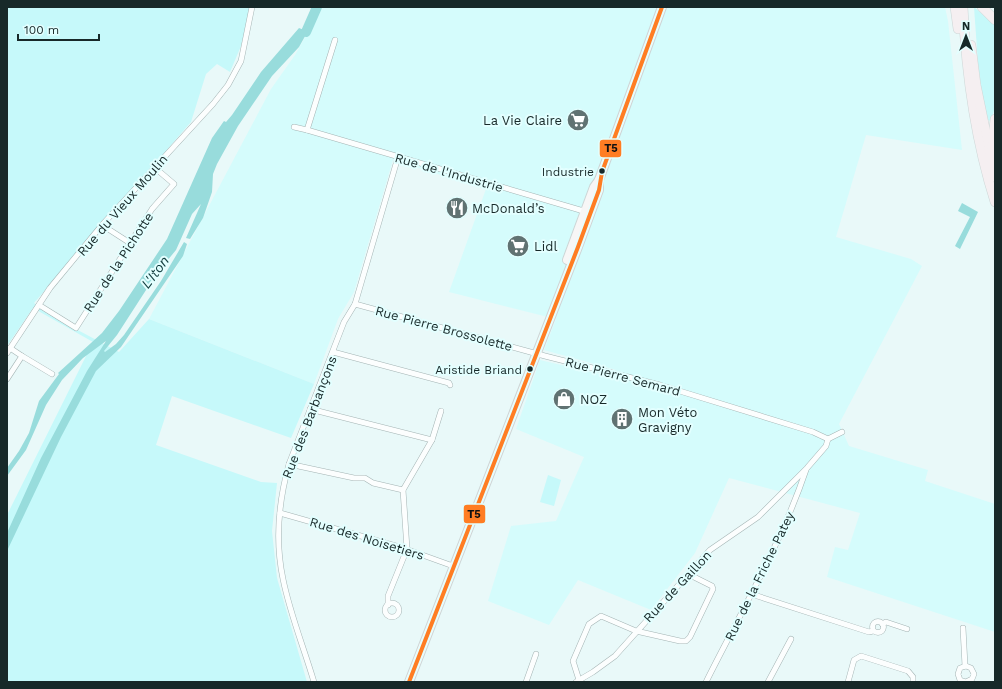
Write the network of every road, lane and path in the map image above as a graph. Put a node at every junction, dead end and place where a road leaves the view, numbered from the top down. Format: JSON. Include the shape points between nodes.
{"nodes":[{"id":1,"x":252,"y":7,"type":"edge"},
{"id":2,"x":662,"y":7,"type":"edge"},
{"id":3,"x":955,"y":7,"type":"edge"},
{"id":4,"x":963,"y":7,"type":"edge"},
{"id":5,"x":968,"y":7,"type":"edge"},
{"id":6,"x":982,"y":7,"type":"edge"},
{"id":7,"x":995,"y":20,"type":"edge"},
{"id":8,"x":335,"y":40,"type":"dead end"},
{"id":9,"x":967,"y":61,"type":"junction"},
{"id":10,"x":995,"y":119,"type":"edge"},
{"id":11,"x":294,"y":127,"type":"dead end"},
{"id":12,"x":308,"y":130,"type":"junction"},
{"id":13,"x":398,"y":157,"type":"junction"},
{"id":14,"x":991,"y":162,"type":"junction"},
{"id":15,"x":154,"y":167,"type":"junction"},
{"id":16,"x":995,"y":177,"type":"edge"},
{"id":17,"x":995,"y":202,"type":"edge"},
{"id":18,"x":587,"y":212,"type":"junction"},
{"id":19,"x":102,"y":225,"type":"junction"},
{"id":20,"x":130,"y":243,"type":"junction"},
{"id":21,"x":355,"y":304,"type":"junction"},
{"id":22,"x":39,"y":305,"type":"junction"},
{"id":23,"x":10,"y":348,"type":"junction"},
{"id":24,"x":334,"y":352,"type":"junction"},
{"id":25,"x":7,"y":353,"type":"edge"},
{"id":26,"x":534,"y":353,"type":"junction"},
{"id":27,"x":22,"y":356,"type":"junction"},
{"id":28,"x":52,"y":374,"type":"dead end"},
{"id":29,"x":7,"y":379,"type":"edge"},
{"id":30,"x":450,"y":385,"type":"dead end"},
{"id":31,"x":310,"y":409,"type":"junction"},
{"id":32,"x":441,"y":411,"type":"dead end"},
{"id":33,"x":842,"y":432,"type":"dead end"},
{"id":34,"x":828,"y":439,"type":"junction"},
{"id":35,"x":432,"y":440,"type":"junction"},
{"id":36,"x":289,"y":464,"type":"junction"},
{"id":37,"x":808,"y":468,"type":"junction"},
{"id":38,"x":403,"y":490,"type":"junction"},
{"id":39,"x":280,"y":513,"type":"junction"},
{"id":40,"x":407,"y":549,"type":"junction"},
{"id":41,"x":454,"y":566,"type":"junction"},
{"id":42,"x":688,"y":574,"type":"junction"},
{"id":43,"x":751,"y":594,"type":"junction"},
{"id":44,"x":388,"y":605,"type":"dead end"},
{"id":45,"x":963,"y":628,"type":"dead end"},
{"id":46,"x":907,"y":629,"type":"dead end"},
{"id":47,"x":636,"y":631,"type":"junction"},
{"id":48,"x":791,"y":639,"type":"dead end"},
{"id":49,"x":536,"y":654,"type":"dead end"},
{"id":50,"x":964,"y":666,"type":"junction"},
{"id":51,"x":578,"y":681,"type":"edge"},
{"id":52,"x":314,"y":682,"type":"edge"},
{"id":53,"x":409,"y":682,"type":"edge"},
{"id":54,"x":526,"y":682,"type":"edge"},
{"id":55,"x":706,"y":682,"type":"edge"},
{"id":56,"x":768,"y":682,"type":"edge"},
{"id":57,"x":848,"y":682,"type":"edge"},
{"id":58,"x":913,"y":682,"type":"edge"},
{"id":59,"x":964,"y":682,"type":"edge"}],
"edges":[{"from":1,"to":15,"type":"street","name":"Rue du Vieux Moulin","via":[[241,61],[228,85]]},
{"from":2,"to":18,"type":"main road","via":[[599,180],[594,187]]},
{"from":3,"to":9,"type":"highway"},
{"from":4,"to":9,"type":"highway"},
{"from":5,"to":14,"type":"highway","via":[[976,85]]},
{"from":6,"to":7,"type":"highway"},
{"from":8,"to":12,"type":"street"},
{"from":9,"to":17,"type":"highway","via":[[979,138]]},
{"from":10,"to":14,"type":"highway"},
{"from":11,"to":12,"type":"street","name":"Rue de l'Industrie"},
{"from":12,"to":13,"type":"street","name":"Rue de l'Industrie"},
{"from":13,"to":18,"type":"street","name":"Rue de l'Industrie"},
{"from":13,"to":21,"type":"street","name":"Rue des Barbançons"},
{"from":14,"to":16,"type":"highway"},
{"from":15,"to":19,"type":"street","name":"Rue du Vieux Moulin"},
{"from":15,"to":20,"type":"street","name":"Rue de la Pichotte","via":[[174,184],[152,209]]},
{"from":18,"to":26,"type":"main road"},
{"from":19,"to":20,"type":"street"},
{"from":19,"to":22,"type":"street","name":"Rue du Vieux Moulin"},
{"from":20,"to":22,"type":"street","name":"Rue de la Pichotte","via":[[76,328]]},
{"from":21,"to":24,"type":"street","name":"Rue des Barbançons","via":[[344,322]]},
{"from":21,"to":26,"type":"street","name":"Rue Pierre Brossolette"},
{"from":22,"to":23,"type":"street","name":"Rue du Vieux Moulin"},
{"from":23,"to":25,"type":"street","name":"Rue du Vieux Moulin"},
{"from":23,"to":27,"type":"street"},
{"from":24,"to":30,"type":"street"},
{"from":24,"to":31,"type":"street","name":"Rue des Barbançons"},
{"from":26,"to":34,"type":"street","name":"Rue Pierre Semard","via":[[660,385],[813,432]]},
{"from":26,"to":41,"type":"main road"},
{"from":27,"to":28,"type":"street"},
{"from":27,"to":29,"type":"street"},
{"from":31,"to":35,"type":"street"},
{"from":31,"to":36,"type":"street","name":"Rue des Barbançons"},
{"from":32,"to":35,"type":"street"},
{"from":33,"to":34,"type":"street"},
{"from":34,"to":37,"type":"street","name":"Rue de Gaillon","via":[[826,446]]},
{"from":35,"to":38,"type":"street"},
{"from":36,"to":38,"type":"street","via":[[365,478],[373,483]]},
{"from":36,"to":39,"type":"street","name":"Rue des Barbançons","via":[[283,484]]},
{"from":37,"to":42,"type":"street","name":"Rue de Gaillon","via":[[758,516],[710,550]]},
{"from":37,"to":43,"type":"street","name":"Rue de la Friche Patey","via":[[796,500]]},
{"from":38,"to":40,"type":"street"},
{"from":39,"to":40,"type":"street","name":"Rue des Noisetiers"},
{"from":39,"to":52,"type":"street","name":"Rue des Barbançons","via":[[280,559],[283,579]]},
{"from":40,"to":41,"type":"street","name":"Rue des Noisetiers"},
{"from":40,"to":44,"type":"street","via":[[388,596]]},
{"from":41,"to":53,"type":"main road"},
{"from":42,"to":47,"type":"street","name":"Rue de Gaillon"},
{"from":42,"to":47,"type":"street","via":[[712,586],[713,589],[690,637],[686,641],[680,641]]},
{"from":43,"to":46,"type":"street","via":[[869,632],[882,631],[882,624],[886,622]]},
{"from":43,"to":55,"type":"street","name":"Rue de la Friche Patey"},
{"from":45,"to":50,"type":"street"},
{"from":47,"to":51,"type":"street","name":"Rue de Gaillon","via":[[615,656]]},
{"from":47,"to":51,"type":"street","via":[[601,616],[589,624],[573,661]]},
{"from":48,"to":56,"type":"street"},
{"from":49,"to":54,"type":"street"},
{"from":50,"to":59,"type":"street","via":[[958,674]]},
{"from":50,"to":59,"type":"street","via":[[972,668],[974,674],[972,679]]},
{"from":57,"to":58,"type":"street","via":[[854,660],[861,656],[908,671],[913,677]]}]}
